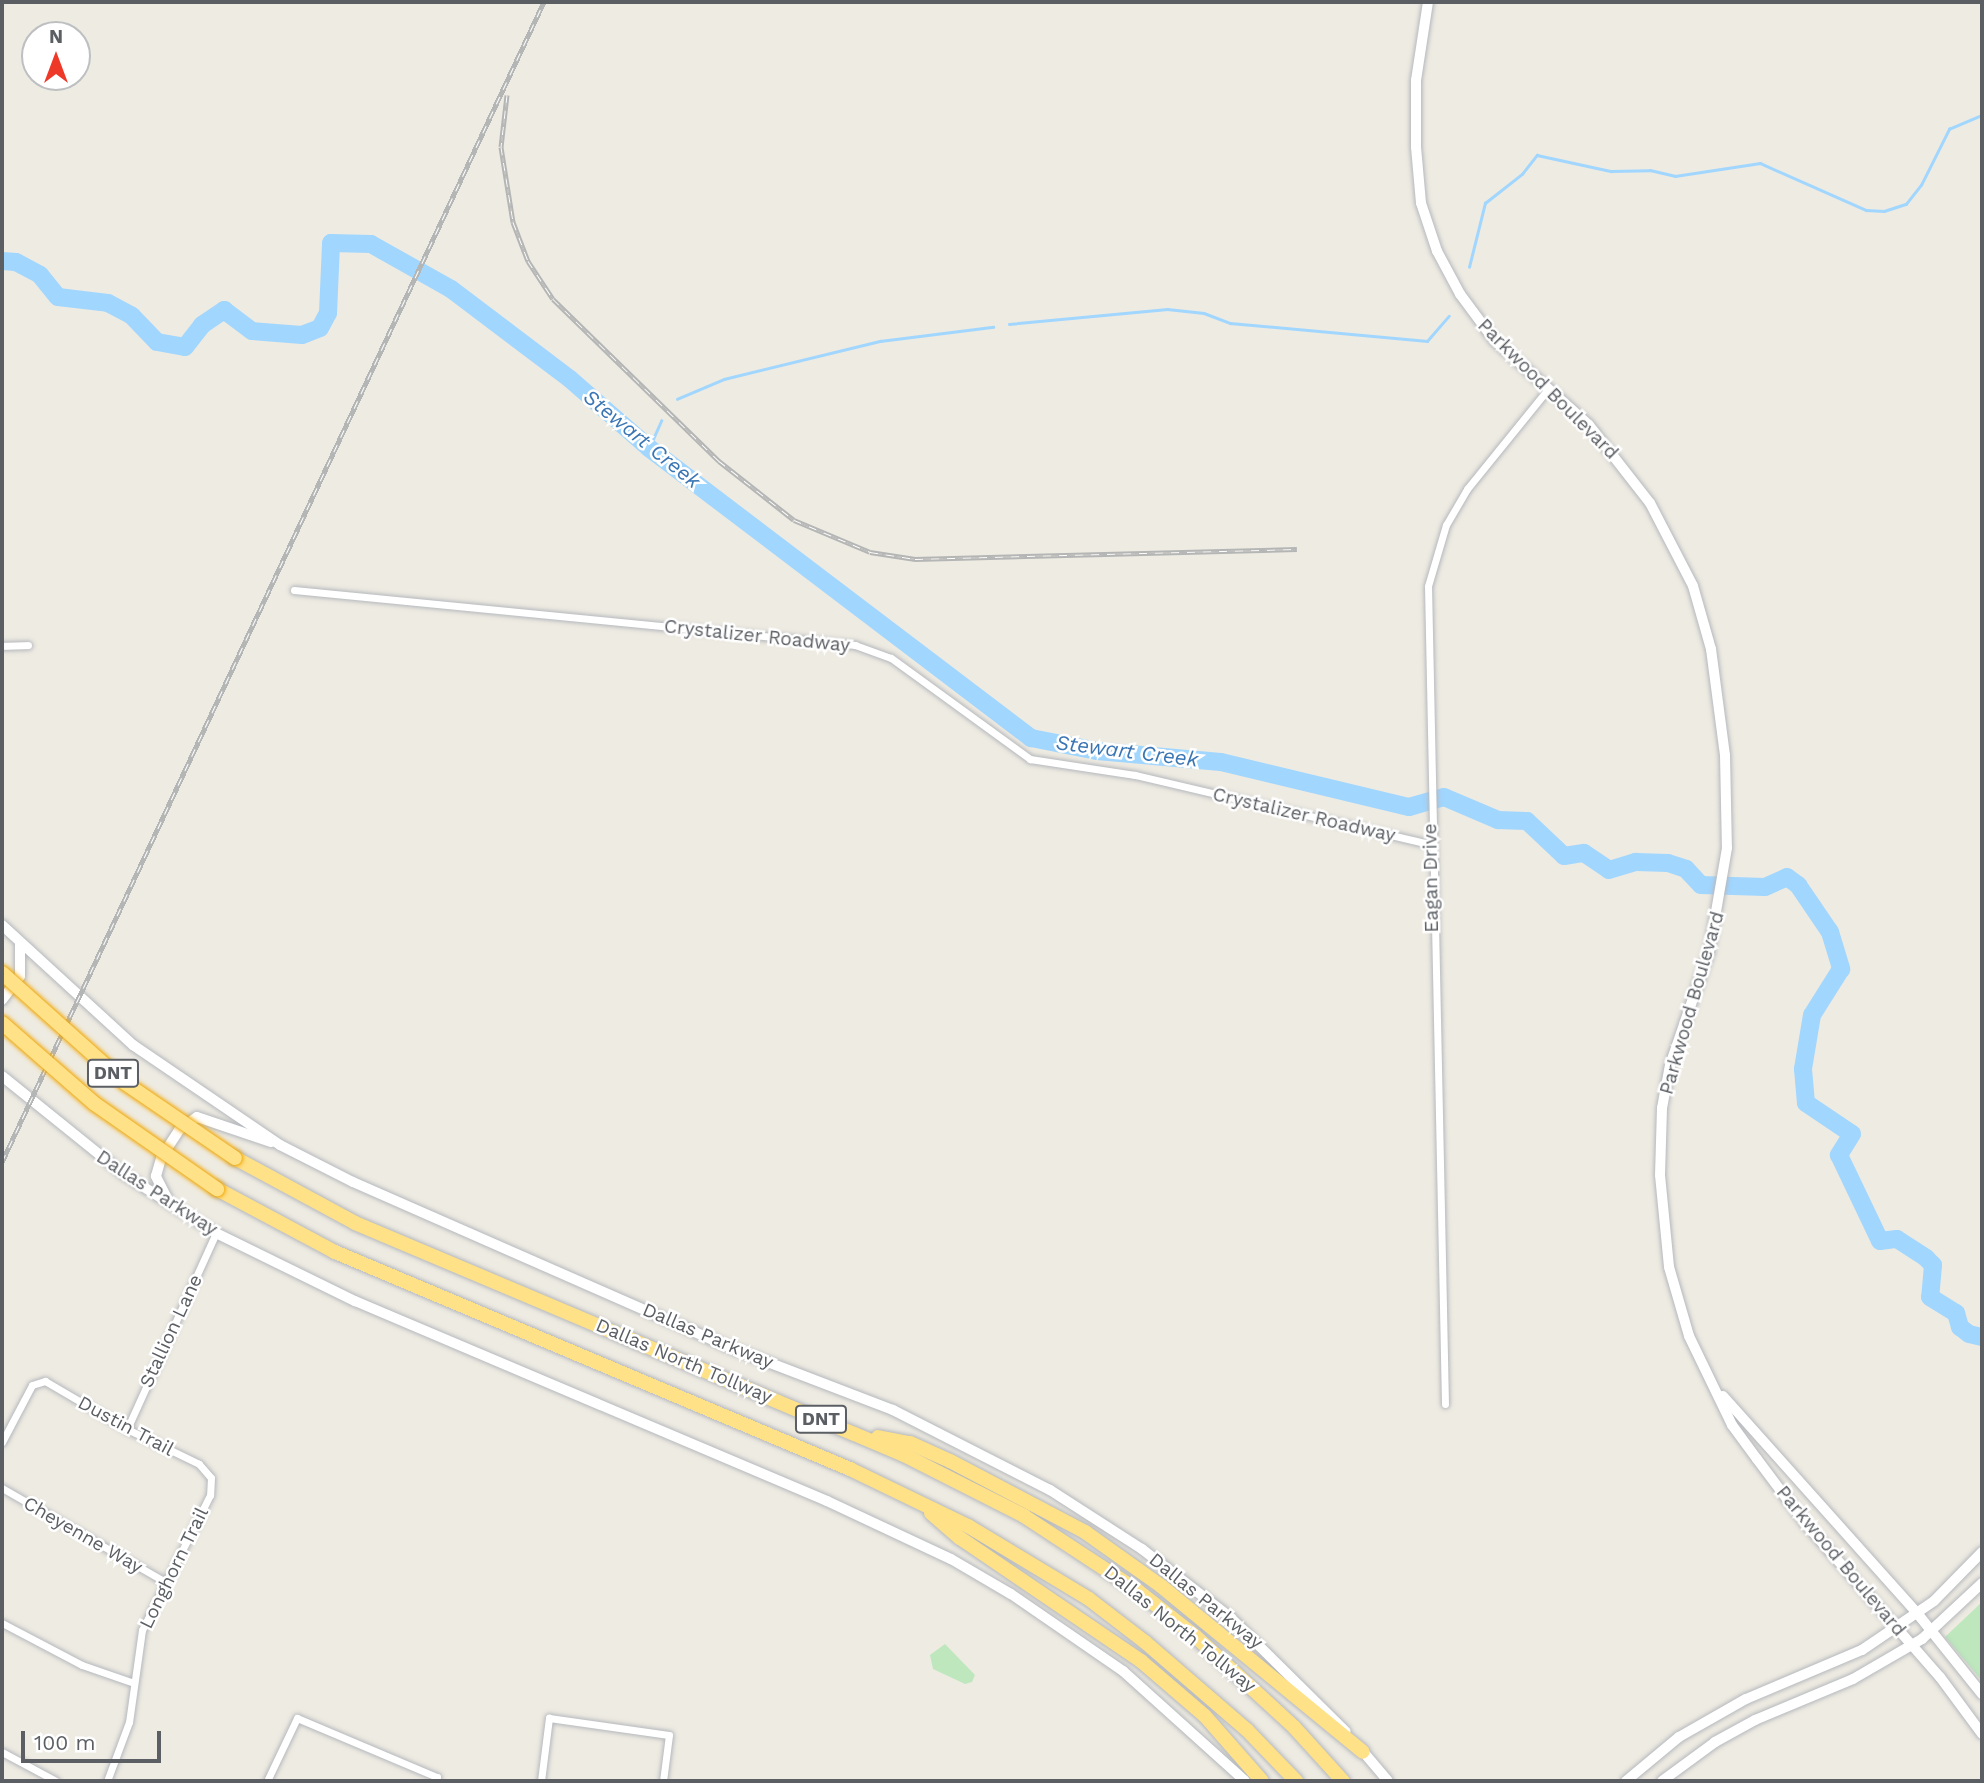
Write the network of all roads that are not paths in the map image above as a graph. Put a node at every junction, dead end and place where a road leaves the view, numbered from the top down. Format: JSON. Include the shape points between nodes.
{"nodes":[{"id":1,"x":1428,"y":2,"type":"edge"},
{"id":2,"x":1548,"y":389,"type":"junction"},
{"id":3,"x":294,"y":590,"type":"dead end"},
{"id":4,"x":28,"y":645,"type":"dead end"},
{"id":5,"x":2,"y":646,"type":"edge"},
{"id":6,"x":1430,"y":844,"type":"junction"},
{"id":7,"x":2,"y":925,"type":"edge"},
{"id":8,"x":20,"y":944,"type":"junction"},
{"id":9,"x":2,"y":973,"type":"edge"},
{"id":10,"x":2,"y":1000,"type":"edge"},
{"id":11,"x":2,"y":1023,"type":"edge"},
{"id":12,"x":2,"y":1076,"type":"edge"},
{"id":13,"x":280,"y":1144,"type":"junction"},
{"id":14,"x":172,"y":1205,"type":"junction"},
{"id":15,"x":216,"y":1233,"type":"junction"},
{"id":16,"x":1710,"y":1380,"type":"junction"},
{"id":17,"x":1445,"y":1404,"type":"dead end"},
{"id":18,"x":127,"y":1429,"type":"junction"},
{"id":19,"x":850,"y":1431,"type":"junction"},
{"id":20,"x":2,"y":1442,"type":"edge"},
{"id":21,"x":211,"y":1478,"type":"joint"},
{"id":22,"x":2,"y":1488,"type":"edge"},
{"id":23,"x":914,"y":1498,"type":"junction"},
{"id":24,"x":1982,"y":1552,"type":"edge"},
{"id":25,"x":164,"y":1581,"type":"junction"},
{"id":26,"x":1982,"y":1583,"type":"edge"},
{"id":27,"x":1917,"y":1613,"type":"junction"},
{"id":28,"x":2,"y":1623,"type":"edge"},
{"id":29,"x":1896,"y":1627,"type":"junction"},
{"id":30,"x":1931,"y":1632,"type":"junction"},
{"id":31,"x":1911,"y":1645,"type":"junction"},
{"id":32,"x":134,"y":1683,"type":"junction"},
{"id":33,"x":1982,"y":1694,"type":"edge"},
{"id":34,"x":1982,"y":1734,"type":"edge"},
{"id":35,"x":2,"y":1752,"type":"edge"},
{"id":36,"x":1363,"y":1752,"type":"junction"},
{"id":37,"x":1658,"y":1754,"type":"junction"},
{"id":38,"x":1672,"y":1772,"type":"junction"},
{"id":39,"x":437,"y":1779,"type":"edge"},
{"id":40,"x":56,"y":1781,"type":"edge"},
{"id":41,"x":107,"y":1781,"type":"edge"},
{"id":42,"x":267,"y":1781,"type":"edge"},
{"id":43,"x":541,"y":1781,"type":"edge"},
{"id":44,"x":663,"y":1781,"type":"edge"},
{"id":45,"x":1245,"y":1781,"type":"edge"},
{"id":46,"x":1262,"y":1781,"type":"edge"},
{"id":47,"x":1296,"y":1781,"type":"edge"},
{"id":48,"x":1343,"y":1781,"type":"edge"},
{"id":49,"x":1388,"y":1781,"type":"edge"},
{"id":50,"x":1626,"y":1781,"type":"edge"},
{"id":51,"x":1662,"y":1781,"type":"edge"}],
"edges":[{"from":1,"to":2,"type":"main road","name":"Parkwood Boulevard","via":[[1416,105],[1418,181],[1427,225],[1449,275],[1475,316]]},
{"from":2,"to":6,"type":"street","name":"Eagan Drive","via":[[1478,472],[1446,525],[1432,571],[1427,600]]},
{"from":2,"to":16,"type":"main road","name":"Parkwood Boulevard","via":[[1589,425],[1629,471],[1665,528],[1693,586],[1717,683],[1727,848],[1720,908],[1670,1065],[1662,1108],[1660,1175],[1668,1267],[1689,1336]]},
{"from":3,"to":6,"type":"street","name":"Crystalizer Roadway","via":[[855,645],[891,658],[1030,760],[1135,775]]},
{"from":4,"to":5,"type":"street"},
{"from":6,"to":17,"type":"street","name":"Eagan Drive"},
{"from":7,"to":8,"type":"main road","name":"Dallas Parkway"},
{"from":8,"to":10,"type":"main road","via":[[20,975]]},
{"from":8,"to":13,"type":"main road","name":"Dallas Parkway","via":[[133,1045]]},
{"from":9,"to":19,"type":"highway","name":"Dallas North Tollway","number":"DNT","bridge":true,"via":[[125,1083],[235,1158],[355,1223]]},
{"from":11,"to":23,"type":"highway","name":"Dallas North Tollway","number":"DNT","bridge":true,"via":[[95,1104],[217,1189],[335,1252]]},
{"from":12,"to":14,"type":"main road","name":"Dallas Parkway","via":[[68,1132]]},
{"from":13,"to":14,"type":"main road","via":[[241,1136],[197,1117],[179,1130],[156,1176]]},
{"from":13,"to":36,"type":"main road","name":"Dallas Parkway","via":[[353,1182],[726,1346],[893,1410],[1050,1490],[1142,1549],[1231,1618],[1321,1703]]},
{"from":14,"to":15,"type":"main road","name":"Dallas Parkway"},
{"from":15,"to":18,"type":"street","name":"Stallion Lane"},
{"from":15,"to":45,"type":"main road","name":"Dallas Parkway","via":[[355,1301],[852,1511],[951,1559],[1023,1601],[1123,1671]]},
{"from":16,"to":27,"type":"main road","name":"Parkwood Boulevard","via":[[1767,1450]]},
{"from":16,"to":29,"type":"main road","name":"Parkwood Boulevard","via":[[1732,1425],[1757,1460]]},
{"from":18,"to":20,"type":"street","name":"Dustin Trail","via":[[45,1381],[37,1381]]},
{"from":18,"to":21,"type":"street","name":"Dustin Trail","via":[[199,1464]]},
{"from":19,"to":36,"type":"highway","via":[[910,1443],[1084,1532],[1161,1586]]},
{"from":19,"to":48,"type":"highway","name":"Dallas North Tollway","number":"DNT","via":[[1024,1516],[1138,1591],[1246,1680]]},
{"from":21,"to":25,"type":"street","name":"Longhorn Trail","via":[[210,1495]]},
{"from":22,"to":25,"type":"street","name":"Cheyenne Way"},
{"from":23,"to":46,"type":"highway","via":[[960,1538],[1141,1661],[1205,1716]]},
{"from":23,"to":47,"type":"highway","name":"Dallas North Tollway","number":"DNT","via":[[1089,1599],[1196,1683]]},
{"from":24,"to":27,"type":"main road"},
{"from":25,"to":32,"type":"street","name":"Longhorn Trail","via":[[142,1630]]},
{"from":26,"to":30,"type":"main road"},
{"from":27,"to":29,"type":"main road"},
{"from":27,"to":30,"type":"main road","name":"Parkwood Boulevard"},
{"from":28,"to":32,"type":"street","via":[[82,1665]]},
{"from":29,"to":31,"type":"main road","name":"Parkwood Boulevard"},
{"from":29,"to":37,"type":"main road","via":[[1843,1660],[1746,1699]]},
{"from":30,"to":31,"type":"main road"},
{"from":30,"to":33,"type":"main road","name":"Parkwood Boulevard"},
{"from":31,"to":34,"type":"main road","name":"Parkwood Boulevard"},
{"from":31,"to":38,"type":"main road","via":[[1853,1679],[1755,1720]]},
{"from":32,"to":41,"type":"street","name":"Longhorn Trail","via":[[129,1722]]},
{"from":35,"to":40,"type":"street"},
{"from":36,"to":49,"type":"main road","name":"Dallas Parkway"},
{"from":37,"to":38,"type":"main road"},
{"from":37,"to":50,"type":"main road"},
{"from":38,"to":51,"type":"main road"},
{"from":39,"to":42,"type":"street","via":[[297,1718]]},
{"from":43,"to":44,"type":"street","via":[[550,1718],[669,1735]]}]}
